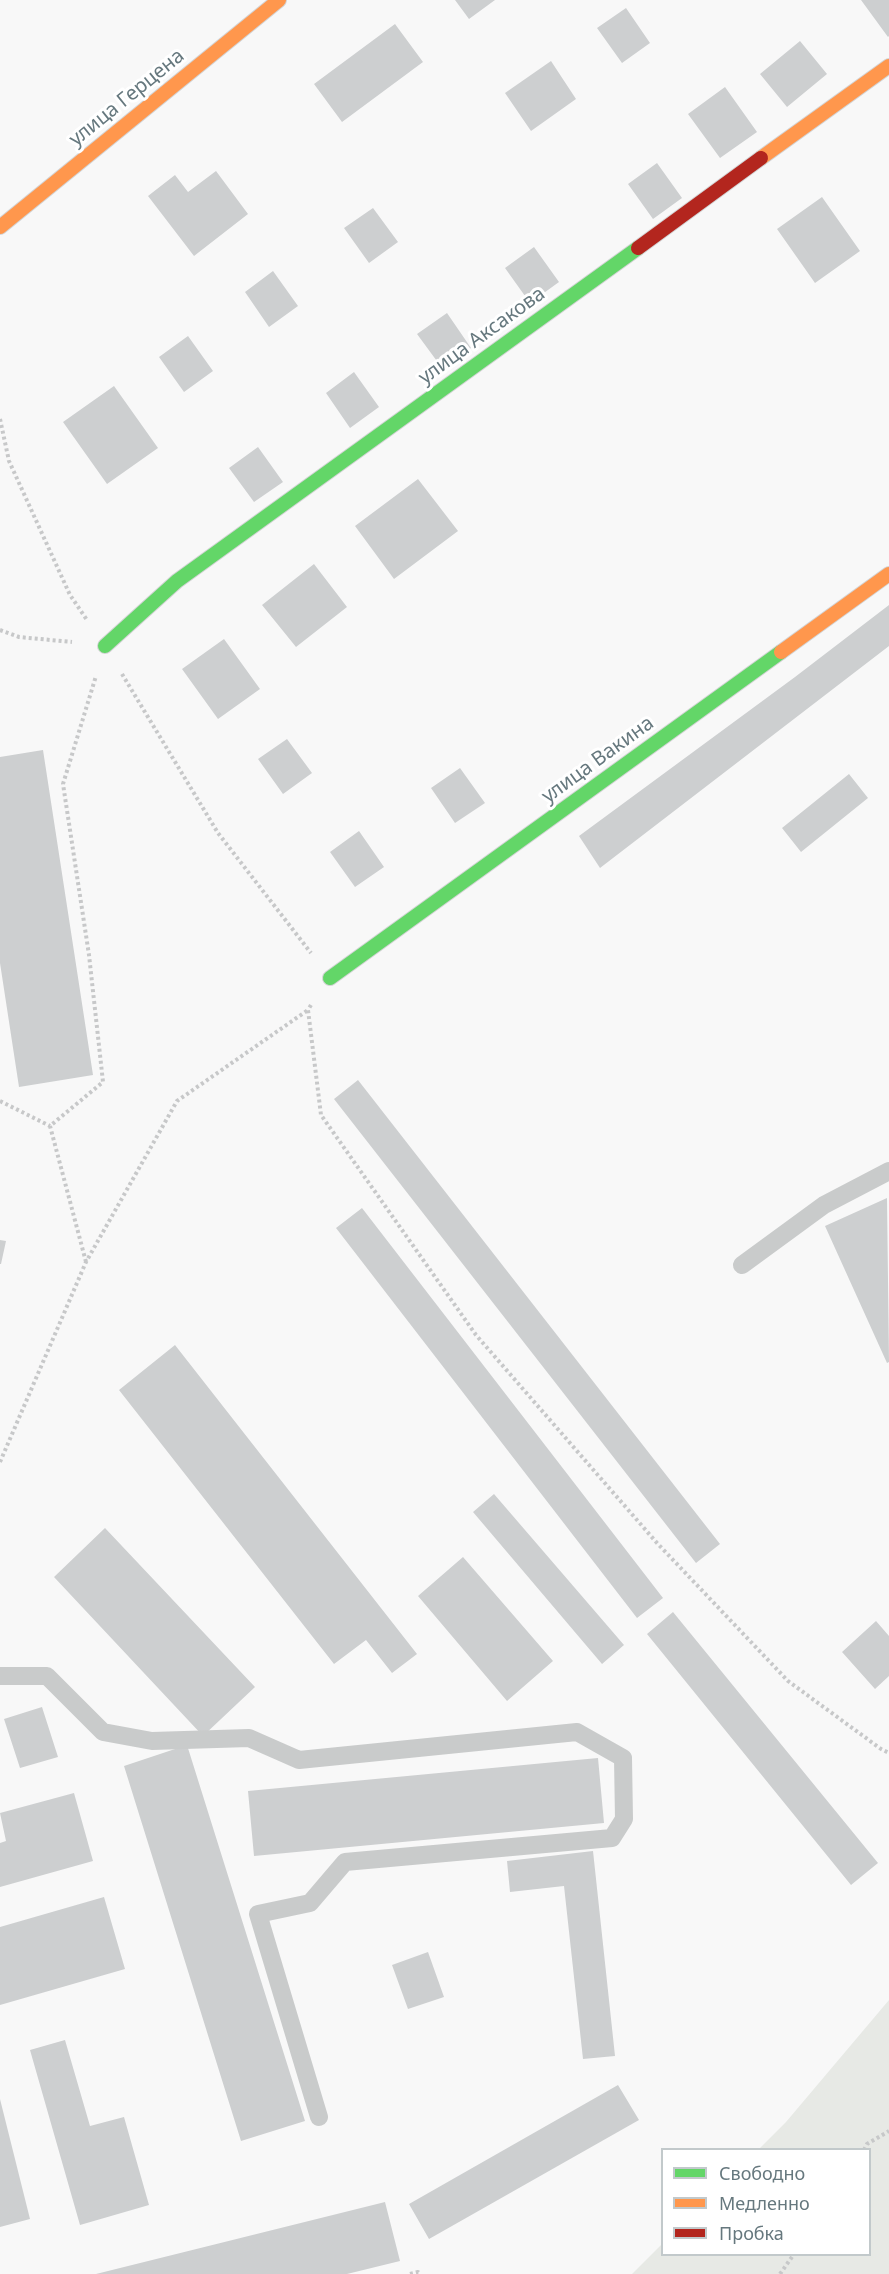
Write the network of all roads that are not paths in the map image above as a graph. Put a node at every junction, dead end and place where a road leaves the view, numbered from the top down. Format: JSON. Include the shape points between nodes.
{"nodes":[{"id":1,"x":279,"y":0,"type":"edge"},
{"id":2,"x":889,"y":66,"type":"edge"},
{"id":3,"x":0,"y":227,"type":"edge"},
{"id":4,"x":889,"y":574,"type":"edge"},
{"id":5,"x":105,"y":646,"type":"road end"},
{"id":6,"x":330,"y":978,"type":"road end"},
{"id":7,"x":889,"y":1171,"type":"edge"},
{"id":8,"x":742,"y":1264,"type":"dead end"},
{"id":9,"x":0,"y":1676,"type":"edge"},
{"id":10,"x":319,"y":2117,"type":"dead end"}],
"edges":[{"from":1,"to":3,"type":"street","name":"улица Герцена"},
{"from":2,"to":5,"type":"street","name":"улица Аксакова","via":[[177,580]]},
{"from":4,"to":6,"type":"street","name":"улица Вакина"},
{"from":7,"to":8,"type":"lane","via":[[824,1205]]},
{"from":9,"to":10,"type":"lane","via":[[46,1676],[103,1732],[152,1741],[249,1738],[299,1760],[577,1732],[623,1758],[624,1819],[612,1838],[345,1862],[310,1903],[258,1914]]}]}
